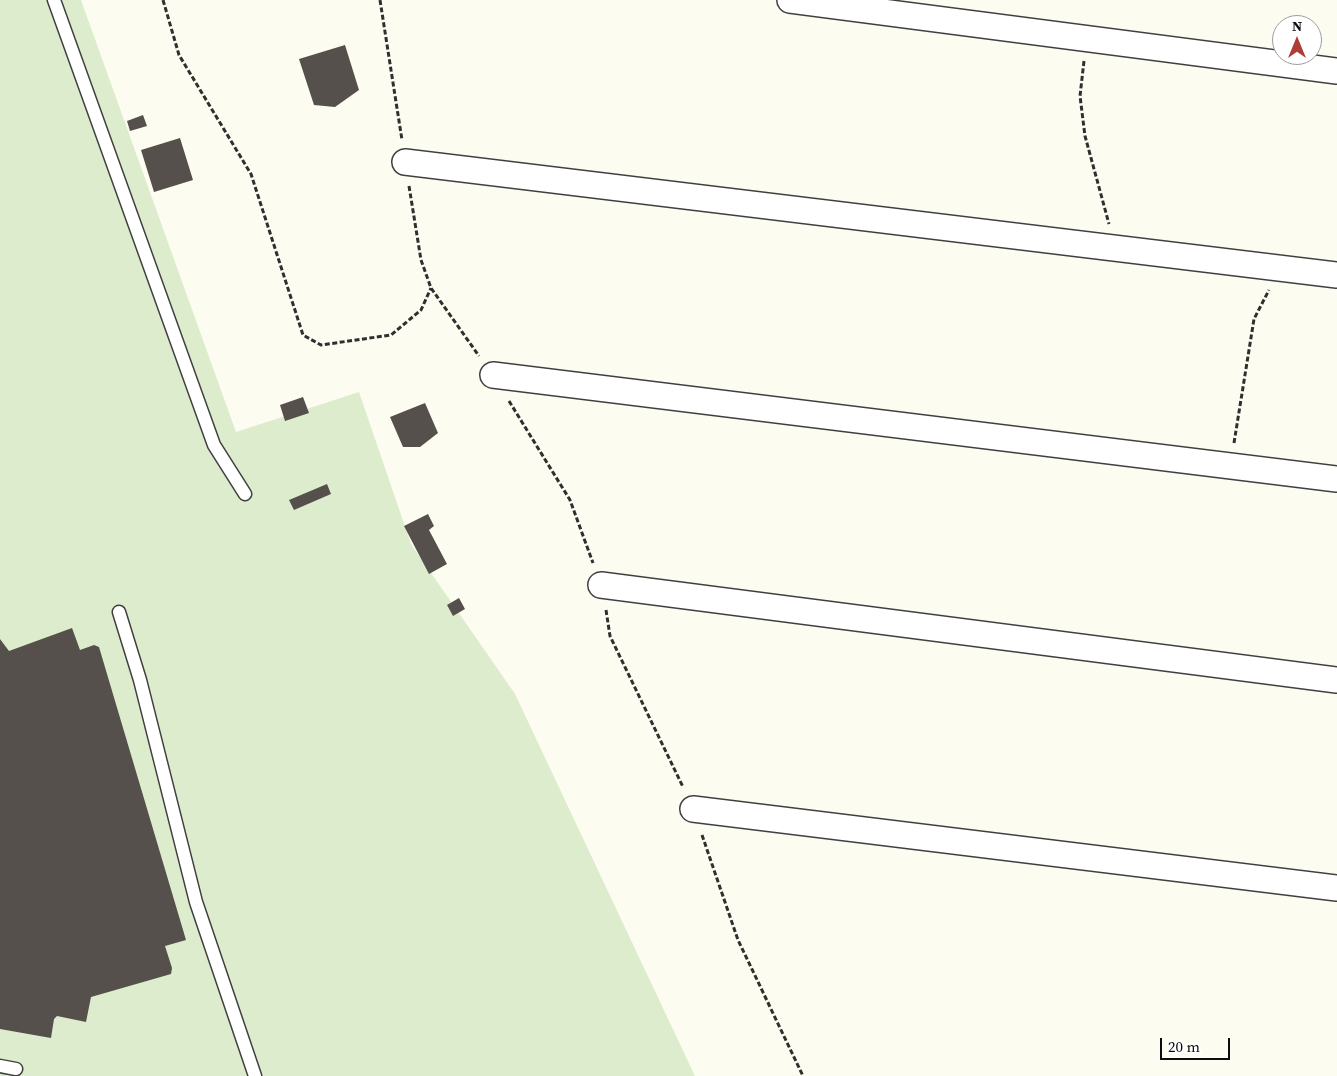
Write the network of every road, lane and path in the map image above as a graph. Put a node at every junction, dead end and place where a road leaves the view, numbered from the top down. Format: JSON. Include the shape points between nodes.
{"nodes":[{"id":1,"x":54,"y":0,"type":"edge"},
{"id":2,"x":163,"y":0,"type":"edge"},
{"id":3,"x":380,"y":0,"type":"edge"},
{"id":4,"x":790,"y":0,"type":"edge"},
{"id":5,"x":1087,"y":38,"type":"junction"},
{"id":6,"x":1337,"y":71,"type":"edge"},
{"id":7,"x":405,"y":162,"type":"junction"},
{"id":8,"x":1116,"y":249,"type":"junction"},
{"id":9,"x":1288,"y":270,"type":"junction"},
{"id":10,"x":1337,"y":276,"type":"edge"},
{"id":11,"x":431,"y":288,"type":"junction"},
{"id":12,"x":493,"y":375,"type":"junction"},
{"id":13,"x":1231,"y":466,"type":"junction"},
{"id":14,"x":1337,"y":479,"type":"edge"},
{"id":15,"x":245,"y":494,"type":"dead end"},
{"id":16,"x":602,"y":585,"type":"junction"},
{"id":17,"x":119,"y":612,"type":"dead end"},
{"id":18,"x":1337,"y":680,"type":"edge"},
{"id":19,"x":693,"y":808,"type":"junction"},
{"id":20,"x":1337,"y":888,"type":"edge"},
{"id":21,"x":0,"y":1066,"type":"edge"},
{"id":22,"x":16,"y":1069,"type":"dead end"},
{"id":23,"x":255,"y":1076,"type":"edge"},
{"id":24,"x":803,"y":1076,"type":"edge"}],
"edges":[{"from":1,"to":15,"type":"lane","via":[[214,445]]},
{"from":2,"to":11,"type":"path","via":[[179,55],[251,174],[303,335],[321,345],[391,335],[420,310]]},
{"from":3,"to":7,"type":"path"},
{"from":4,"to":5,"type":"street"},
{"from":5,"to":6,"type":"street"},
{"from":5,"to":8,"type":"path","via":[[1080,96],[1085,136]]},
{"from":7,"to":8,"type":"street"},
{"from":7,"to":11,"type":"path","via":[[421,260]]},
{"from":8,"to":9,"type":"street"},
{"from":9,"to":10,"type":"street"},
{"from":9,"to":13,"type":"path","via":[[1268,292],[1254,319]]},
{"from":11,"to":12,"type":"path"},
{"from":12,"to":13,"type":"street"},
{"from":12,"to":16,"type":"path","via":[[570,500]]},
{"from":13,"to":14,"type":"street"},
{"from":16,"to":18,"type":"street"},
{"from":16,"to":19,"type":"path","via":[[610,636]]},
{"from":17,"to":23,"type":"lane","via":[[140,680],[196,902]]},
{"from":19,"to":20,"type":"street"},
{"from":19,"to":24,"type":"path","via":[[738,940]]},
{"from":21,"to":22,"type":"lane"}]}
